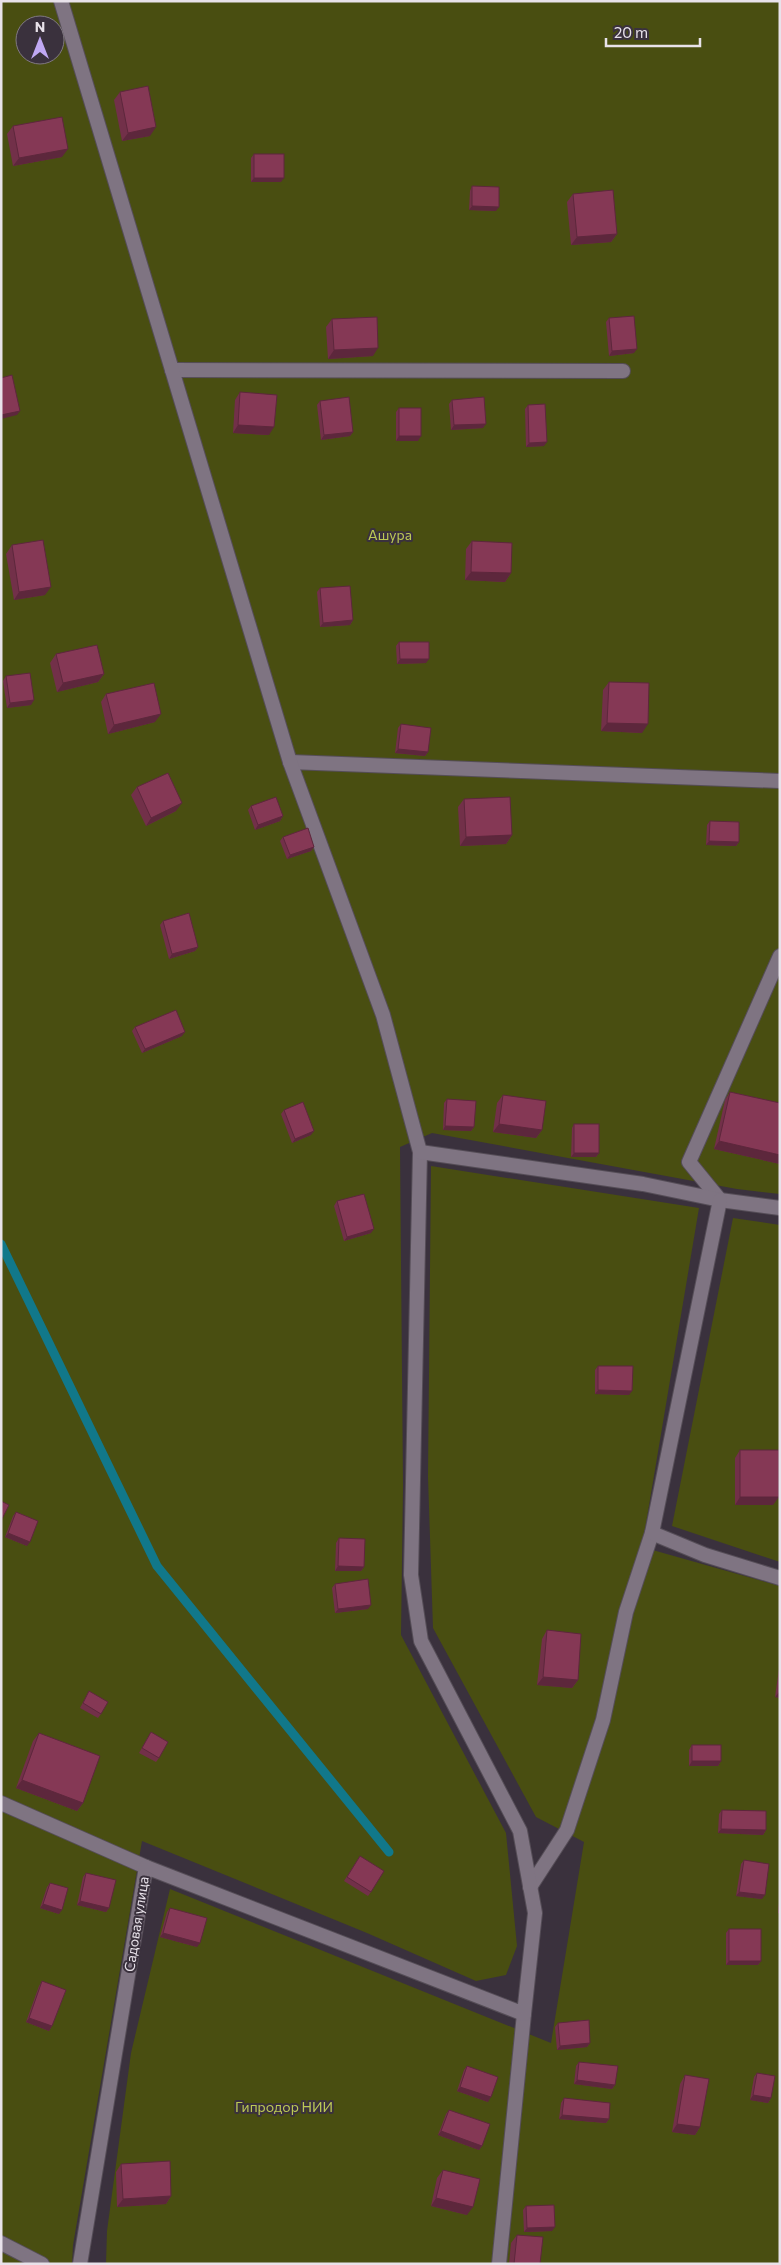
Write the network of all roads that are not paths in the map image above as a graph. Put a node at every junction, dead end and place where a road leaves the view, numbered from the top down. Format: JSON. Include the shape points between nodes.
{"nodes":[{"id":1,"x":60,"y":1,"type":"edge"},
{"id":2,"x":172,"y":370,"type":"junction"},
{"id":3,"x":623,"y":370,"type":"dead end"},
{"id":4,"x":290,"y":762,"type":"junction"},
{"id":5,"x":780,"y":781,"type":"edge"},
{"id":6,"x":780,"y":956,"type":"edge"},
{"id":7,"x":420,"y":1152,"type":"junction"},
{"id":8,"x":720,"y":1200,"type":"junction"},
{"id":9,"x":780,"y":1208,"type":"edge"},
{"id":10,"x":652,"y":1533,"type":"junction"},
{"id":11,"x":780,"y":1578,"type":"edge"},
{"id":12,"x":1,"y":1803,"type":"edge"},
{"id":13,"x":146,"y":1867,"type":"junction"},
{"id":14,"x":530,"y":1887,"type":"junction"},
{"id":15,"x":524,"y":2014,"type":"junction"},
{"id":16,"x":1,"y":2243,"type":"edge"},
{"id":17,"x":42,"y":2264,"type":"edge"},
{"id":18,"x":80,"y":2264,"type":"edge"},
{"id":19,"x":499,"y":2264,"type":"edge"}],
"edges":[{"from":1,"to":2,"type":"street"},
{"from":2,"to":3,"type":"street"},
{"from":2,"to":4,"type":"street"},
{"from":4,"to":5,"type":"street"},
{"from":4,"to":7,"type":"street","via":[[383,1015]]},
{"from":6,"to":8,"type":"street","via":[[689,1162]]},
{"from":7,"to":8,"type":"street","via":[[643,1184]]},
{"from":7,"to":14,"type":"street","via":[[411,1575],[421,1641],[520,1832]]},
{"from":8,"to":9,"type":"street"},
{"from":8,"to":10,"type":"street"},
{"from":10,"to":11,"type":"street","via":[[705,1555]]},
{"from":10,"to":14,"type":"street","via":[[626,1612],[603,1720],[567,1830]]},
{"from":12,"to":13,"type":"street"},
{"from":13,"to":15,"type":"street","name":"Садовая улица"},
{"from":13,"to":18,"type":"street","name":"Садовая улица"},
{"from":14,"to":15,"type":"street","via":[[535,1913]]},
{"from":15,"to":19,"type":"street"},
{"from":16,"to":17,"type":"street"}]}
